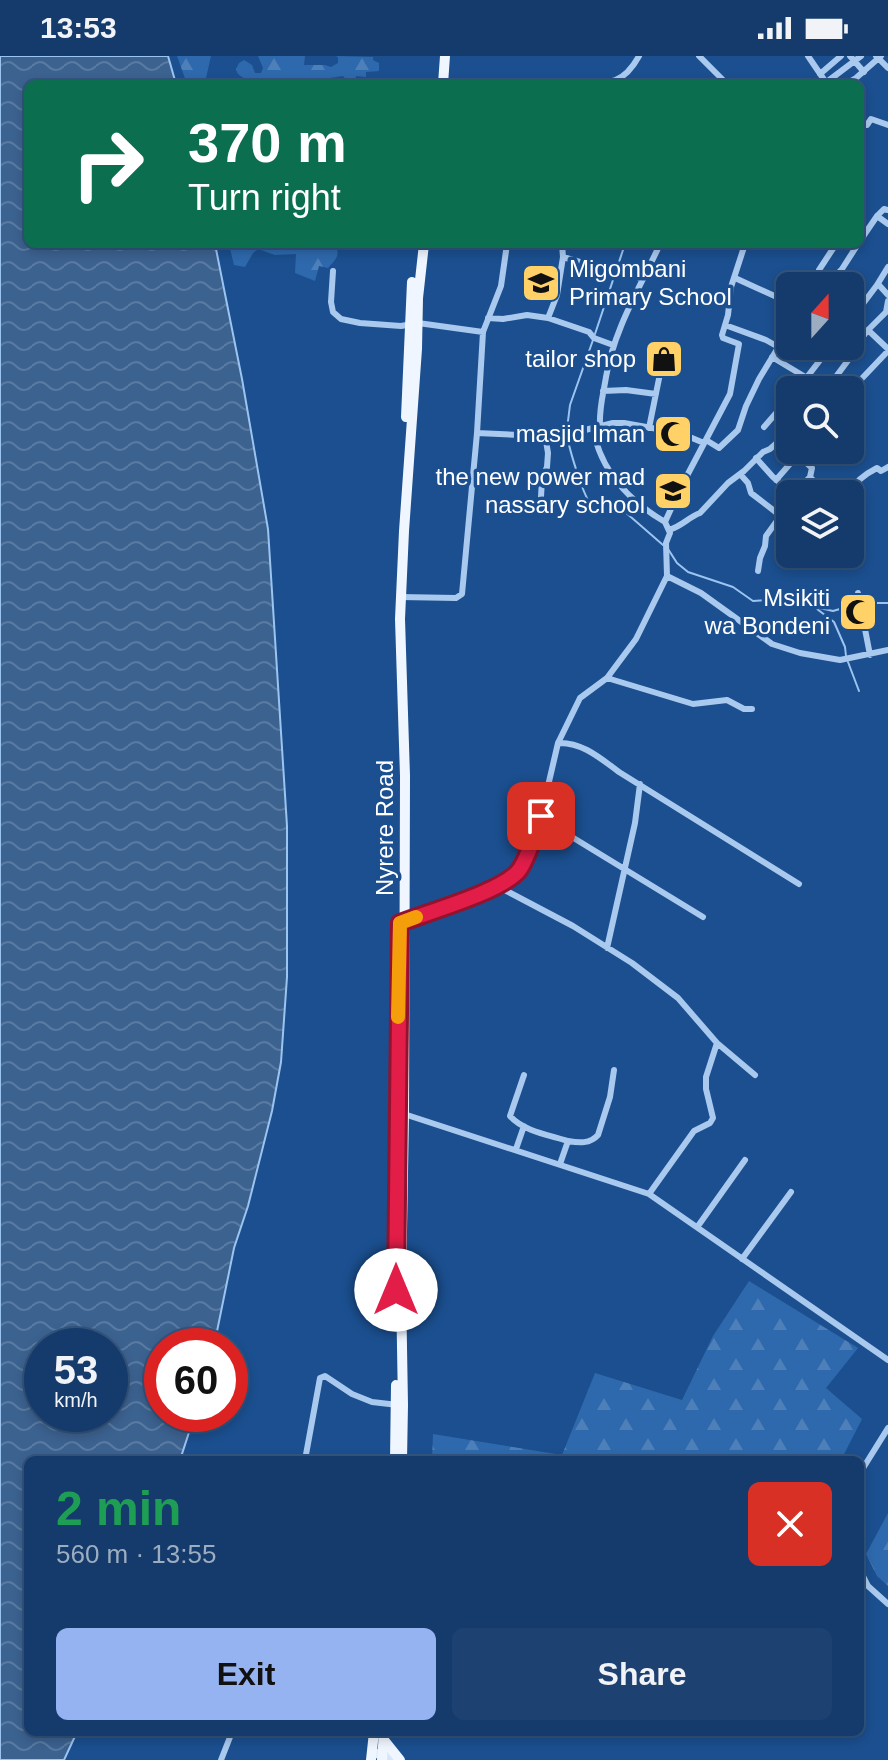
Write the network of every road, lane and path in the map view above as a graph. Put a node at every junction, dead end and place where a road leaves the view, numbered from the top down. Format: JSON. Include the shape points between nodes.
{"nodes":[{"id":1,"x":639,"y":56,"type":"edge"},
{"id":2,"x":699,"y":56,"type":"edge"},
{"id":3,"x":808,"y":56,"type":"edge"},
{"id":4,"x":841,"y":56,"type":"edge"},
{"id":5,"x":442,"y":57,"type":"edge"},
{"id":6,"x":878,"y":57,"type":"edge"},
{"id":7,"x":855,"y":58,"type":"edge"},
{"id":8,"x":835,"y":62,"type":"junction"},
{"id":9,"x":888,"y":68,"type":"edge"},
{"id":10,"x":842,"y":72,"type":"junction"},
{"id":11,"x":864,"y":72,"type":"junction"},
{"id":12,"x":717,"y":74,"type":"junction"},
{"id":13,"x":820,"y":74,"type":"junction"},
{"id":14,"x":440,"y":80,"type":"edge"},
{"id":15,"x":617,"y":80,"type":"edge"},
{"id":16,"x":714,"y":80,"type":"edge"},
{"id":17,"x":723,"y":80,"type":"edge"},
{"id":18,"x":824,"y":80,"type":"edge"},
{"id":19,"x":831,"y":80,"type":"edge"},
{"id":20,"x":846,"y":80,"type":"edge"},
{"id":21,"x":852,"y":80,"type":"edge"},
{"id":22,"x":864,"y":125,"type":"edge"},
{"id":23,"x":888,"y":125,"type":"edge"},
{"id":24,"x":888,"y":210,"type":"edge"},
{"id":25,"x":877,"y":216,"type":"junction"},
{"id":26,"x":888,"y":224,"type":"edge"},
{"id":27,"x":864,"y":233,"type":"edge"},
{"id":28,"x":417,"y":248,"type":"edge"},
{"id":29,"x":423,"y":248,"type":"edge"},
{"id":30,"x":506,"y":248,"type":"edge"},
{"id":31,"x":562,"y":248,"type":"edge"},
{"id":32,"x":658,"y":248,"type":"edge"},
{"id":33,"x":744,"y":248,"type":"edge"},
{"id":34,"x":833,"y":248,"type":"edge"},
{"id":35,"x":854,"y":248,"type":"edge"},
{"id":36,"x":563,"y":257,"type":"junction"},
{"id":37,"x":888,"y":267,"type":"edge"},
{"id":38,"x":819,"y":270,"type":"dead end"},
{"id":39,"x":333,"y":271,"type":"dead end"},
{"id":40,"x":839,"y":272,"type":"edge"},
{"id":41,"x":735,"y":278,"type":"junction"},
{"id":42,"x":642,"y":279,"type":"junction"},
{"id":43,"x":878,"y":284,"type":"junction"},
{"id":44,"x":776,"y":297,"type":"edge"},
{"id":45,"x":888,"y":298,"type":"edge"},
{"id":46,"x":864,"y":301,"type":"edge"},
{"id":47,"x":488,"y":318,"type":"junction"},
{"id":48,"x":548,"y":318,"type":"junction"},
{"id":49,"x":414,"y":324,"type":"junction"},
{"id":50,"x":725,"y":325,"type":"junction"},
{"id":51,"x":868,"y":330,"type":"junction"},
{"id":52,"x":483,"y":332,"type":"junction"},
{"id":53,"x":864,"y":336,"type":"edge"},
{"id":54,"x":613,"y":345,"type":"junction"},
{"id":55,"x":776,"y":346,"type":"edge"},
{"id":56,"x":776,"y":350,"type":"edge"},
{"id":57,"x":888,"y":350,"type":"edge"},
{"id":58,"x":664,"y":354,"type":"dead end"},
{"id":59,"x":772,"y":357,"type":"junction"},
{"id":60,"x":794,"y":360,"type":"edge"},
{"id":61,"x":849,"y":360,"type":"edge"},
{"id":62,"x":791,"y":367,"type":"junction"},
{"id":63,"x":804,"y":376,"type":"edge"},
{"id":64,"x":837,"y":376,"type":"edge"},
{"id":65,"x":864,"y":376,"type":"edge"},
{"id":66,"x":603,"y":391,"type":"junction"},
{"id":67,"x":656,"y":394,"type":"junction"},
{"id":68,"x":776,"y":413,"type":"edge"},
{"id":69,"x":764,"y":427,"type":"dead end"},
{"id":70,"x":596,"y":428,"type":"junction"},
{"id":71,"x":649,"y":428,"type":"junction"},
{"id":72,"x":712,"y":430,"type":"junction"},
{"id":73,"x":477,"y":433,"type":"junction"},
{"id":74,"x":545,"y":435,"type":"junction"},
{"id":75,"x":728,"y":440,"type":"junction"},
{"id":76,"x":705,"y":441,"type":"junction"},
{"id":77,"x":776,"y":443,"type":"edge"},
{"id":78,"x":756,"y":458,"type":"junction"},
{"id":79,"x":787,"y":464,"type":"edge"},
{"id":80,"x":888,"y":467,"type":"edge"},
{"id":81,"x":740,"y":474,"type":"junction"},
{"id":82,"x":776,"y":480,"type":"joint"},
{"id":83,"x":860,"y":480,"type":"edge"},
{"id":84,"x":543,"y":507,"type":"dead end"},
{"id":85,"x":776,"y":513,"type":"edge"},
{"id":86,"x":776,"y":518,"type":"edge"},
{"id":87,"x":665,"y":522,"type":"junction"},
{"id":88,"x":669,"y":530,"type":"junction"},
{"id":89,"x":758,"y":571,"type":"dead end"},
{"id":90,"x":667,"y":576,"type":"junction"},
{"id":91,"x":858,"y":593,"type":"dead end"},
{"id":92,"x":400,"y":597,"type":"junction"},
{"id":93,"x":888,"y":650,"type":"edge"},
{"id":94,"x":870,"y":655,"type":"junction"},
{"id":95,"x":607,"y":678,"type":"junction"},
{"id":96,"x":752,"y":709,"type":"dead end"},
{"id":97,"x":558,"y":743,"type":"junction"},
{"id":98,"x":640,"y":784,"type":"junction"},
{"id":99,"x":541,"y":816,"type":"junction"},
{"id":100,"x":624,"y":868,"type":"junction"},
{"id":101,"x":799,"y":884,"type":"dead end"},
{"id":102,"x":498,"y":887,"type":"junction"},
{"id":103,"x":703,"y":917,"type":"dead end"},
{"id":104,"x":403,"y":922,"type":"junction"},
{"id":105,"x":607,"y":948,"type":"junction"},
{"id":106,"x":717,"y":1043,"type":"junction"},
{"id":107,"x":614,"y":1070,"type":"dead end"},
{"id":108,"x":524,"y":1075,"type":"dead end"},
{"id":109,"x":755,"y":1075,"type":"dead end"},
{"id":110,"x":404,"y":1114,"type":"junction"},
{"id":111,"x":524,"y":1126,"type":"junction"},
{"id":112,"x":568,"y":1141,"type":"junction"},
{"id":113,"x":516,"y":1149,"type":"junction"},
{"id":114,"x":745,"y":1160,"type":"dead end"},
{"id":115,"x":560,"y":1164,"type":"junction"},
{"id":116,"x":791,"y":1192,"type":"dead end"},
{"id":117,"x":649,"y":1194,"type":"junction"},
{"id":118,"x":698,"y":1226,"type":"junction"},
{"id":119,"x":742,"y":1259,"type":"junction"},
{"id":120,"x":888,"y":1360,"type":"edge"},
{"id":121,"x":400,"y":1405,"type":"junction"},
{"id":122,"x":888,"y":1428,"type":"edge"},
{"id":123,"x":306,"y":1456,"type":"edge"},
{"id":124,"x":395,"y":1456,"type":"edge"},
{"id":125,"x":402,"y":1456,"type":"edge"},
{"id":126,"x":864,"y":1467,"type":"edge"},
{"id":127,"x":864,"y":1578,"type":"edge"},
{"id":128,"x":888,"y":1604,"type":"edge"},
{"id":129,"x":230,"y":1736,"type":"edge"},
{"id":130,"x":380,"y":1736,"type":"edge"},
{"id":131,"x":381,"y":1736,"type":"edge"},
{"id":132,"x":377,"y":1757,"type":"edge"},
{"id":133,"x":221,"y":1760,"type":"edge"},
{"id":134,"x":398,"y":1760,"type":"edge"}],
"edges":[{"from":1,"to":15,"type":"street"},
{"from":2,"to":12,"type":"street"},
{"from":3,"to":13,"type":"street"},
{"from":4,"to":8,"type":"street"},
{"from":5,"to":14,"type":"main road"},
{"from":6,"to":9,"type":"street"},
{"from":6,"to":11,"type":"street"},
{"from":7,"to":10,"type":"street"},
{"from":7,"to":11,"type":"street"},
{"from":8,"to":10,"type":"street"},
{"from":8,"to":13,"type":"street"},
{"from":10,"to":19,"type":"street"},
{"from":10,"to":20,"type":"street"},
{"from":11,"to":21,"type":"street"},
{"from":12,"to":16,"type":"street"},
{"from":12,"to":17,"type":"street"},
{"from":13,"to":18,"type":"street"},
{"from":22,"to":23,"type":"street","via":[[871,119]]},
{"from":24,"to":25,"type":"street"},
{"from":25,"to":26,"type":"street"},
{"from":25,"to":27,"type":"street"},
{"from":28,"to":49,"type":"main road","name":"Nyrere Road"},
{"from":29,"to":49,"type":"main road","name":"Nyrere Road"},
{"from":30,"to":47,"type":"street","via":[[501,286]]},
{"from":31,"to":36,"type":"street"},
{"from":32,"to":42,"type":"street"},
{"from":33,"to":41,"type":"street"},
{"from":34,"to":38,"type":"street"},
{"from":35,"to":40,"type":"street"},
{"from":36,"to":42,"type":"street"},
{"from":36,"to":48,"type":"street"},
{"from":37,"to":43,"type":"street"},
{"from":39,"to":49,"type":"street","via":[[331,302],[341,319]]},
{"from":41,"to":44,"type":"street"},
{"from":41,"to":50,"type":"street"},
{"from":42,"to":54,"type":"street"},
{"from":43,"to":45,"type":"street"},
{"from":43,"to":46,"type":"street"},
{"from":45,"to":51,"type":"street","via":[[886,312]]},
{"from":47,"to":48,"type":"street"},
{"from":47,"to":52,"type":"street"},
{"from":48,"to":54,"type":"street"},
{"from":49,"to":52,"type":"street"},
{"from":49,"to":92,"type":"main road","name":"Nyrere Road"},
{"from":49,"to":104,"type":"main road","name":"Nyrere Road","via":[[393,623]]},
{"from":50,"to":55,"type":"street"},
{"from":50,"to":72,"type":"street","via":[[722,336],[739,344],[730,394]]},
{"from":51,"to":53,"type":"street"},
{"from":51,"to":57,"type":"street"},
{"from":52,"to":73,"type":"street"},
{"from":54,"to":66,"type":"street"},
{"from":56,"to":59,"type":"street"},
{"from":57,"to":65,"type":"street"},
{"from":58,"to":67,"type":"street"},
{"from":59,"to":62,"type":"street"},
{"from":59,"to":75,"type":"street","via":[[738,430]]},
{"from":60,"to":62,"type":"street"},
{"from":61,"to":64,"type":"street"},
{"from":62,"to":63,"type":"street"},
{"from":66,"to":67,"type":"street"},
{"from":66,"to":70,"type":"street"},
{"from":67,"to":71,"type":"street"},
{"from":68,"to":69,"type":"street"},
{"from":70,"to":71,"type":"street","via":[[613,423]]},
{"from":70,"to":74,"type":"street"},
{"from":70,"to":87,"type":"street","via":[[598,451],[616,480]]},
{"from":71,"to":76,"type":"street"},
{"from":72,"to":75,"type":"street"},
{"from":72,"to":76,"type":"street"},
{"from":73,"to":74,"type":"street"},
{"from":73,"to":92,"type":"street","via":[[462,594]]},
{"from":74,"to":84,"type":"street"},
{"from":75,"to":76,"type":"street","via":[[719,448]]},
{"from":76,"to":87,"type":"street"},
{"from":77,"to":78,"type":"street"},
{"from":78,"to":81,"type":"street"},
{"from":78,"to":82,"type":"street"},
{"from":79,"to":82,"type":"street"},
{"from":80,"to":83,"type":"street"},
{"from":81,"to":85,"type":"street","via":[[751,493]]},
{"from":81,"to":88,"type":"street","via":[[700,513]]},
{"from":86,"to":89,"type":"street"},
{"from":87,"to":88,"type":"street"},
{"from":88,"to":90,"type":"street"},
{"from":90,"to":94,"type":"street","via":[[701,593],[772,644],[840,660]]},
{"from":90,"to":95,"type":"street","via":[[636,639]]},
{"from":91,"to":94,"type":"street"},
{"from":92,"to":104,"type":"main road","name":"Nyrere Road"},
{"from":93,"to":94,"type":"street"},
{"from":95,"to":96,"type":"street","via":[[693,704],[727,700]]},
{"from":95,"to":97,"type":"street","via":[[580,698]]},
{"from":97,"to":98,"type":"street","via":[[593,753]]},
{"from":97,"to":99,"type":"street"},
{"from":98,"to":100,"type":"street"},
{"from":98,"to":101,"type":"street"},
{"from":99,"to":100,"type":"street"},
{"from":99,"to":102,"type":"street","via":[[521,868]]},
{"from":100,"to":103,"type":"street"},
{"from":100,"to":105,"type":"street"},
{"from":102,"to":104,"type":"street"},
{"from":102,"to":105,"type":"street"},
{"from":104,"to":110,"type":"main road","name":"Nyrere Road"},
{"from":104,"to":121,"type":"main road","name":"Nyrere Road","via":[[397,1066]]},
{"from":105,"to":106,"type":"street","via":[[678,998]]},
{"from":106,"to":109,"type":"street"},
{"from":106,"to":117,"type":"street","via":[[706,1077],[713,1118],[694,1131]]},
{"from":107,"to":112,"type":"street","via":[[598,1135],[588,1142]]},
{"from":108,"to":111,"type":"street","via":[[510,1116]]},
{"from":110,"to":113,"type":"street"},
{"from":110,"to":121,"type":"main road","name":"Nyrere Road"},
{"from":111,"to":112,"type":"street"},
{"from":111,"to":113,"type":"street"},
{"from":112,"to":115,"type":"street"},
{"from":113,"to":115,"type":"street"},
{"from":114,"to":118,"type":"street"},
{"from":115,"to":117,"type":"street"},
{"from":116,"to":119,"type":"street"},
{"from":117,"to":118,"type":"street"},
{"from":118,"to":119,"type":"street"},
{"from":119,"to":120,"type":"street"},
{"from":121,"to":123,"type":"street","via":[[372,1402],[332,1379],[320,1378]]},
{"from":121,"to":124,"type":"main road","name":"Nyrere Road"},
{"from":121,"to":125,"type":"main road","name":"Nyrere Road"},
{"from":122,"to":126,"type":"street"},
{"from":127,"to":128,"type":"street"},
{"from":129,"to":133,"type":"street"},
{"from":130,"to":132,"type":"main road"},
{"from":131,"to":134,"type":"main road"},
{"from":132,"to":134,"type":"street"}]}
